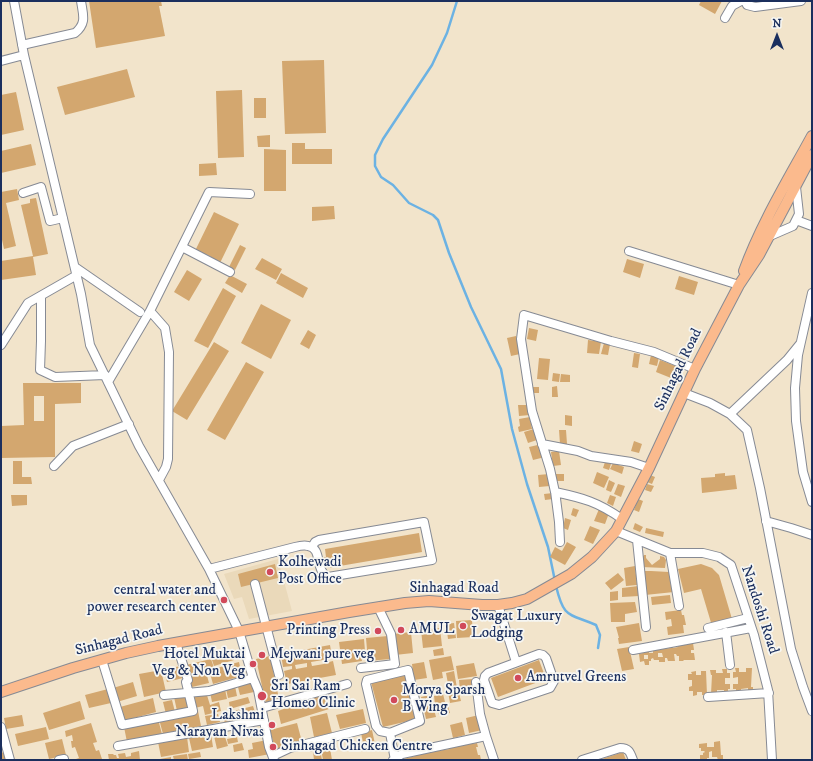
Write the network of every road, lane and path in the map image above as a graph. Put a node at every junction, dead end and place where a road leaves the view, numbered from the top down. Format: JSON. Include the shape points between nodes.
{"nodes":[{"id":1,"x":14,"y":1,"type":"edge"},
{"id":2,"x":80,"y":1,"type":"edge"},
{"id":3,"x":741,"y":1,"type":"edge"},
{"id":4,"x":745,"y":1,"type":"edge"},
{"id":5,"x":801,"y":1,"type":"edge"},
{"id":6,"x":725,"y":18,"type":"dead end"},
{"id":7,"x":22,"y":45,"type":"junction"},
{"id":8,"x":24,"y":55,"type":"junction"},
{"id":9,"x":1,"y":61,"type":"edge"},
{"id":10,"x":812,"y":136,"type":"edge"},
{"id":11,"x":812,"y":155,"type":"edge"},
{"id":12,"x":796,"y":187,"type":"junction"},
{"id":13,"x":23,"y":193,"type":"dead end"},
{"id":14,"x":250,"y":194,"type":"dead end"},
{"id":15,"x":63,"y":218,"type":"junction"},
{"id":16,"x":796,"y":220,"type":"junction"},
{"id":17,"x":812,"y":226,"type":"edge"},
{"id":18,"x":770,"y":236,"type":"junction"},
{"id":19,"x":182,"y":247,"type":"junction"},
{"id":20,"x":629,"y":251,"type":"dead end"},
{"id":21,"x":76,"y":271,"type":"junction"},
{"id":22,"x":230,"y":272,"type":"dead end"},
{"id":23,"x":739,"y":285,"type":"junction"},
{"id":24,"x":812,"y":293,"type":"edge"},
{"id":25,"x":41,"y":296,"type":"junction"},
{"id":26,"x":150,"y":311,"type":"junction"},
{"id":27,"x":140,"y":312,"type":"dead end"},
{"id":28,"x":801,"y":342,"type":"junction"},
{"id":29,"x":1,"y":345,"type":"edge"},
{"id":30,"x":787,"y":360,"type":"junction"},
{"id":31,"x":797,"y":367,"type":"junction"},
{"id":32,"x":695,"y":369,"type":"junction"},
{"id":33,"x":106,"y":378,"type":"junction"},
{"id":34,"x":684,"y":393,"type":"junction"},
{"id":35,"x":730,"y":414,"type":"junction"},
{"id":36,"x":128,"y":424,"type":"junction"},
{"id":37,"x":542,"y":444,"type":"junction"},
{"id":38,"x":54,"y":466,"type":"dead end"},
{"id":39,"x":649,"y":468,"type":"junction"},
{"id":40,"x":158,"y":480,"type":"junction"},
{"id":41,"x":555,"y":491,"type":"junction"},
{"id":42,"x":812,"y":502,"type":"edge"},
{"id":43,"x":622,"y":518,"type":"junction"},
{"id":44,"x":766,"y":521,"type":"junction"},
{"id":45,"x":616,"y":531,"type":"junction"},
{"id":46,"x":812,"y":535,"type":"edge"},
{"id":47,"x":637,"y":540,"type":"junction"},
{"id":48,"x":560,"y":542,"type":"dead end"},
{"id":49,"x":312,"y":547,"type":"junction"},
{"id":50,"x":670,"y":553,"type":"junction"},
{"id":51,"x":209,"y":569,"type":"junction"},
{"id":52,"x":255,"y":584,"type":"dead end"},
{"id":53,"x":498,"y":605,"type":"junction"},
{"id":54,"x":679,"y":606,"type":"dead end"},
{"id":55,"x":378,"y":607,"type":"junction"},
{"id":56,"x":748,"y":618,"type":"junction"},
{"id":57,"x":265,"y":627,"type":"junction"},
{"id":58,"x":646,"y":627,"type":"dead end"},
{"id":59,"x":708,"y":628,"type":"dead end"},
{"id":60,"x":751,"y":628,"type":"junction"},
{"id":61,"x":239,"y":631,"type":"junction"},
{"id":62,"x":726,"y":632,"type":"junction"},
{"id":63,"x":176,"y":642,"type":"junction"},
{"id":64,"x":633,"y":650,"type":"dead end"},
{"id":65,"x":102,"y":660,"type":"junction"},
{"id":66,"x":516,"y":662,"type":"junction"},
{"id":67,"x":730,"y":665,"type":"dead end"},
{"id":68,"x":361,"y":668,"type":"dead end"},
{"id":69,"x":279,"y":675,"type":"dead end"},
{"id":70,"x":253,"y":678,"type":"junction"},
{"id":71,"x":476,"y":682,"type":"dead end"},
{"id":72,"x":347,"y":684,"type":"dead end"},
{"id":73,"x":1,"y":692,"type":"edge"},
{"id":74,"x":188,"y":692,"type":"junction"},
{"id":75,"x":769,"y":693,"type":"junction"},
{"id":76,"x":164,"y":695,"type":"dead end"},
{"id":77,"x":708,"y":697,"type":"dead end"},
{"id":78,"x":262,"y":708,"type":"junction"},
{"id":79,"x":812,"y":711,"type":"edge"},
{"id":80,"x":264,"y":720,"type":"junction"},
{"id":81,"x":1,"y":727,"type":"edge"},
{"id":82,"x":365,"y":729,"type":"dead end"},
{"id":83,"x":390,"y":733,"type":"junction"},
{"id":84,"x":486,"y":736,"type":"junction"},
{"id":85,"x":118,"y":746,"type":"dead end"},
{"id":86,"x":273,"y":758,"type":"edge"},
{"id":87,"x":10,"y":760,"type":"edge"},
{"id":88,"x":394,"y":760,"type":"edge"},
{"id":89,"x":494,"y":760,"type":"edge"},
{"id":90,"x":582,"y":760,"type":"edge"},
{"id":91,"x":633,"y":760,"type":"edge"},
{"id":92,"x":772,"y":760,"type":"edge"}],
"edges":[{"from":1,"to":7,"type":"street"},
{"from":2,"to":7,"type":"street","via":[[84,19],[82,27],[75,33]]},
{"from":3,"to":6,"type":"street","via":[[732,6]]},
{"from":4,"to":5,"type":"street","via":[[747,5],[755,7]]},
{"from":7,"to":8,"type":"street"},
{"from":8,"to":9,"type":"street"},
{"from":8,"to":15,"type":"street"},
{"from":10,"to":23,"type":"main road","name":"Sinhagad Road","via":[[751,252]]},
{"from":11,"to":12,"type":"main road","name":"Sinhagad Road"},
{"from":12,"to":16,"type":"street","via":[[799,214]]},
{"from":12,"to":18,"type":"main road","name":"Sinhagad Road"},
{"from":13,"to":15,"type":"street","via":[[41,187],[50,221]]},
{"from":14,"to":19,"type":"street","via":[[209,192]]},
{"from":15,"to":21,"type":"street"},
{"from":16,"to":17,"type":"street"},
{"from":16,"to":18,"type":"street","via":[[794,226]]},
{"from":18,"to":23,"type":"main road","name":"Sinhagad Road","via":[[760,256]]},
{"from":19,"to":22,"type":"street"},
{"from":19,"to":26,"type":"street"},
{"from":20,"to":23,"type":"street"},
{"from":21,"to":25,"type":"street"},
{"from":21,"to":27,"type":"street"},
{"from":21,"to":33,"type":"street","via":[[90,345]]},
{"from":23,"to":32,"type":"main road","name":"Sinhagad Road"},
{"from":24,"to":28,"type":"street"},
{"from":25,"to":29,"type":"street","via":[[28,304]]},
{"from":25,"to":33,"type":"street","via":[[40,370],[55,377]]},
{"from":26,"to":33,"type":"street"},
{"from":26,"to":40,"type":"street","via":[[165,328],[169,352],[168,459]]},
{"from":28,"to":30,"type":"street"},
{"from":28,"to":31,"type":"street"},
{"from":30,"to":31,"type":"street"},
{"from":30,"to":35,"type":"street"},
{"from":31,"to":42,"type":"street","via":[[796,422],[803,472]]},
{"from":32,"to":34,"type":"main road","name":"Sinhagad Road"},
{"from":32,"to":37,"type":"street","via":[[654,352],[524,315],[520,339],[532,410]]},
{"from":33,"to":36,"type":"street"},
{"from":34,"to":35,"type":"street"},
{"from":34,"to":39,"type":"main road","name":"Sinhagad Road"},
{"from":35,"to":44,"type":"street","via":[[747,430]]},
{"from":36,"to":38,"type":"street","via":[[73,446]]},
{"from":36,"to":40,"type":"street"},
{"from":37,"to":39,"type":"street"},
{"from":37,"to":41,"type":"street"},
{"from":39,"to":43,"type":"main road","name":"Sinhagad Road"},
{"from":40,"to":51,"type":"street"},
{"from":41,"to":43,"type":"street","via":[[585,499]]},
{"from":41,"to":48,"type":"street"},
{"from":43,"to":45,"type":"main road","name":"Sinhagad Road"},
{"from":44,"to":46,"type":"street"},
{"from":44,"to":79,"type":"street","via":[[791,648]]},
{"from":45,"to":47,"type":"street","name":"Nandoshi Road"},
{"from":45,"to":53,"type":"main road","name":"Sinhagad Road","via":[[592,557],[571,574],[527,599]]},
{"from":47,"to":50,"type":"street","name":"Nandoshi Road"},
{"from":47,"to":58,"type":"street"},
{"from":49,"to":49,"type":"street","via":[[317,553],[321,571],[324,575],[333,577],[432,560],[424,522],[319,540]]},
{"from":49,"to":51,"type":"street","via":[[295,547]]},
{"from":50,"to":54,"type":"street"},
{"from":50,"to":56,"type":"street","name":"Nandoshi Road","via":[[703,553],[719,557],[731,565]]},
{"from":51,"to":61,"type":"street"},
{"from":52,"to":57,"type":"street"},
{"from":53,"to":55,"type":"main road","name":"Sinhagad Road","via":[[429,601]]},
{"from":53,"to":66,"type":"street"},
{"from":55,"to":57,"type":"main road","name":"Sinhagad Road"},
{"from":55,"to":68,"type":"street","via":[[391,634],[395,664]]},
{"from":56,"to":59,"type":"street"},
{"from":56,"to":60,"type":"street","name":"Nandoshi Road"},
{"from":57,"to":61,"type":"main road","name":"Sinhagad Road"},
{"from":57,"to":69,"type":"street"},
{"from":60,"to":62,"type":"street"},
{"from":60,"to":75,"type":"street","name":"Nandoshi Road"},
{"from":61,"to":63,"type":"main road","name":"Sinhagad Road"},
{"from":61,"to":70,"type":"street"},
{"from":62,"to":64,"type":"street"},
{"from":62,"to":67,"type":"street"},
{"from":63,"to":65,"type":"main road","name":"Sinhagad Road"},
{"from":63,"to":74,"type":"street","via":[[188,680]]},
{"from":65,"to":73,"type":"main road","name":"Sinhagad Road"},
{"from":65,"to":74,"type":"street","via":[[122,725],[193,711]]},
{"from":66,"to":66,"type":"street","via":[[543,655],[554,681],[553,685],[495,705],[484,680],[485,676]]},
{"from":70,"to":74,"type":"street","via":[[209,690]]},
{"from":70,"to":78,"type":"street"},
{"from":71,"to":84,"type":"street"},
{"from":72,"to":78,"type":"street"},
{"from":74,"to":76,"type":"street"},
{"from":75,"to":77,"type":"street"},
{"from":75,"to":92,"type":"street","name":"Nandoshi Road"},
{"from":78,"to":80,"type":"street"},
{"from":80,"to":85,"type":"street"},
{"from":80,"to":86,"type":"street"},
{"from":81,"to":87,"type":"street"},
{"from":82,"to":86,"type":"street","via":[[290,748]]},
{"from":83,"to":83,"type":"street","via":[[380,731],[376,726],[367,680],[408,670],[420,721]]},
{"from":83,"to":88,"type":"street"},
{"from":84,"to":88,"type":"street","via":[[402,754]]},
{"from":84,"to":89,"type":"street"},
{"from":90,"to":91,"type":"street","via":[[626,748]]}]}
